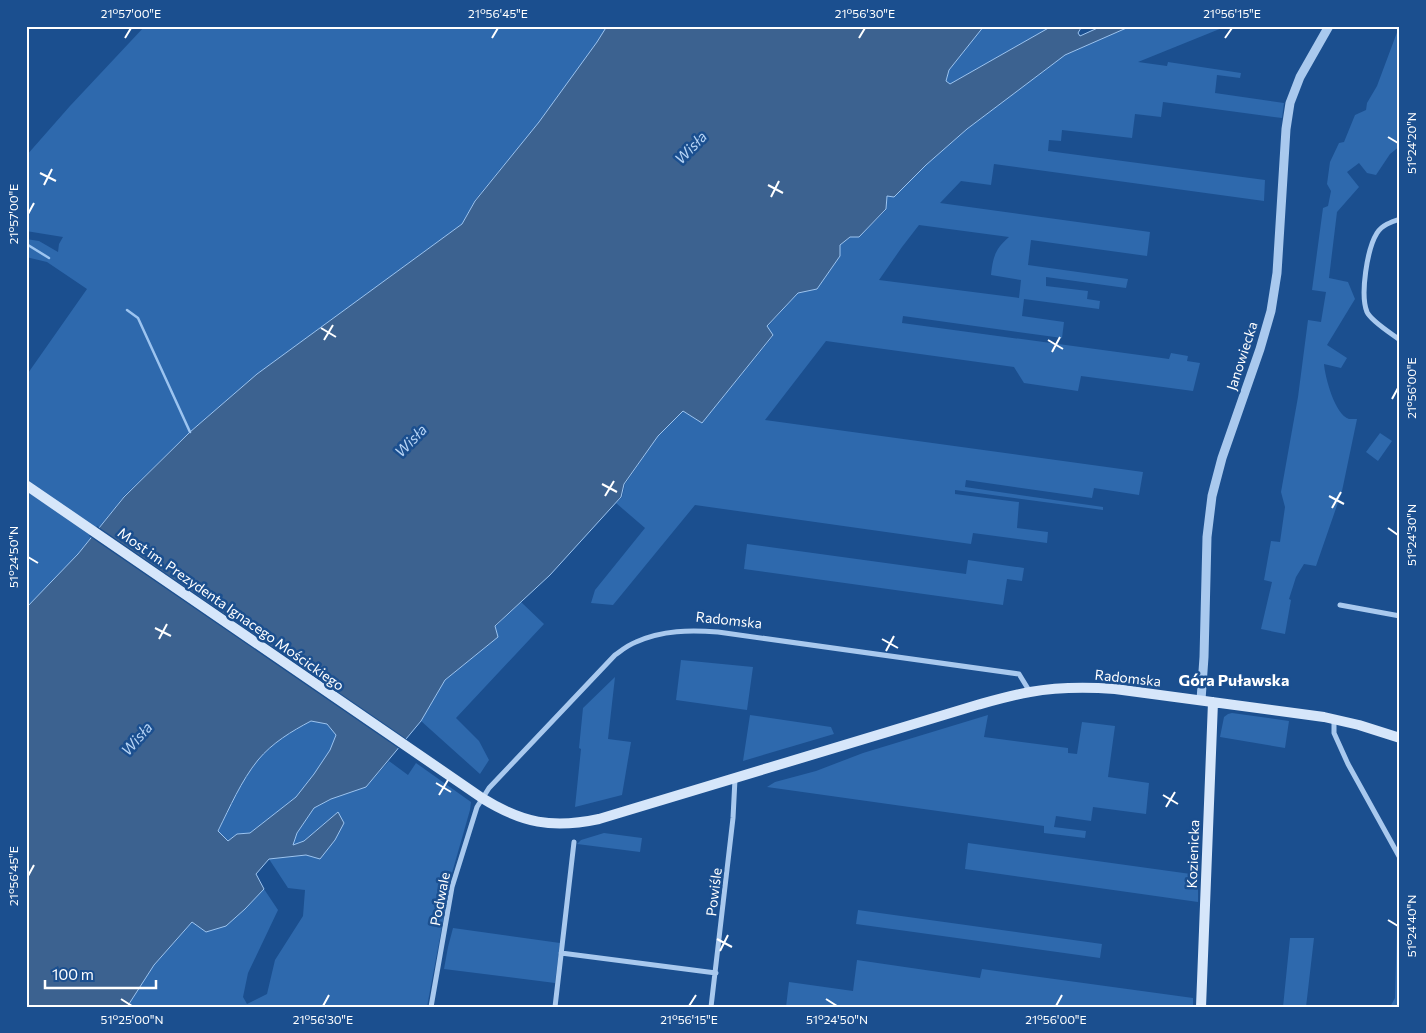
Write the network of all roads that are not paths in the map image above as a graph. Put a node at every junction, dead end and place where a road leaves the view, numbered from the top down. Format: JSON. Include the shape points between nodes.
{"nodes":[{"id":1,"x":1329,"y":26,"type":"edge"},
{"id":2,"x":1400,"y":219,"type":"edge"},
{"id":3,"x":1400,"y":340,"type":"edge"},
{"id":4,"x":26,"y":485,"type":"edge"},
{"id":5,"x":1340,"y":605,"type":"dead end"},
{"id":6,"x":1400,"y":616,"type":"edge"},
{"id":7,"x":1030,"y":692,"type":"junction"},
{"id":8,"x":1201,"y":700,"type":"junction"},
{"id":9,"x":1213,"y":702,"type":"junction"},
{"id":10,"x":1334,"y":719,"type":"junction"},
{"id":11,"x":1400,"y":738,"type":"edge"},
{"id":12,"x":420,"y":756,"type":"joint"},
{"id":13,"x":735,"y":779,"type":"junction"},
{"id":14,"x":482,"y":798,"type":"junction"},
{"id":15,"x":574,"y":842,"type":"dead end"},
{"id":16,"x":1400,"y":858,"type":"edge"},
{"id":17,"x":561,"y":953,"type":"junction"},
{"id":18,"x":716,"y":973,"type":"junction"},
{"id":19,"x":431,"y":1007,"type":"edge"},
{"id":20,"x":555,"y":1007,"type":"edge"},
{"id":21,"x":711,"y":1007,"type":"edge"},
{"id":22,"x":1201,"y":1007,"type":"edge"}],
"edges":[{"from":1,"to":8,"type":"street","name":"Janowiecka","via":[[1300,77],[1290,104],[1277,273],[1271,311],[1212,496],[1207,537]]},
{"from":2,"to":3,"type":"street","via":[[1378,232],[1370,249],[1365,283],[1370,317]]},
{"from":4,"to":12,"type":"main road","name":"Most im. Prezydenta Ignacego Mościckiego"},
{"from":5,"to":6,"type":"street"},
{"from":7,"to":8,"type":"main road","name":"Radomska","via":[[1099,688]]},
{"from":7,"to":13,"type":"main road","name":"Radomska","via":[[977,705]]},
{"from":7,"to":14,"type":"street","name":"Radomska","via":[[1019,674],[718,632],[688,630],[663,633],[634,642],[615,655]]},
{"from":8,"to":9,"type":"main road","name":"Radomska"},
{"from":9,"to":10,"type":"main road","name":"Radomska"},
{"from":9,"to":22,"type":"main road","name":"Kozienicka"},
{"from":10,"to":11,"type":"main road","name":"Radomska"},
{"from":10,"to":16,"type":"street","via":[[1334,733],[1348,764]]},
{"from":12,"to":14,"type":"main road","name":"Radomska"},
{"from":13,"to":14,"type":"main road","name":"Radomska","via":[[598,819],[567,824],[521,818]]},
{"from":13,"to":18,"type":"street","name":"Powiśle"},
{"from":14,"to":19,"type":"street","name":"Podwale","via":[[452,887]]},
{"from":15,"to":17,"type":"street"},
{"from":17,"to":18,"type":"street"},
{"from":17,"to":20,"type":"street"},
{"from":18,"to":21,"type":"street","name":"Powiśle"}]}
